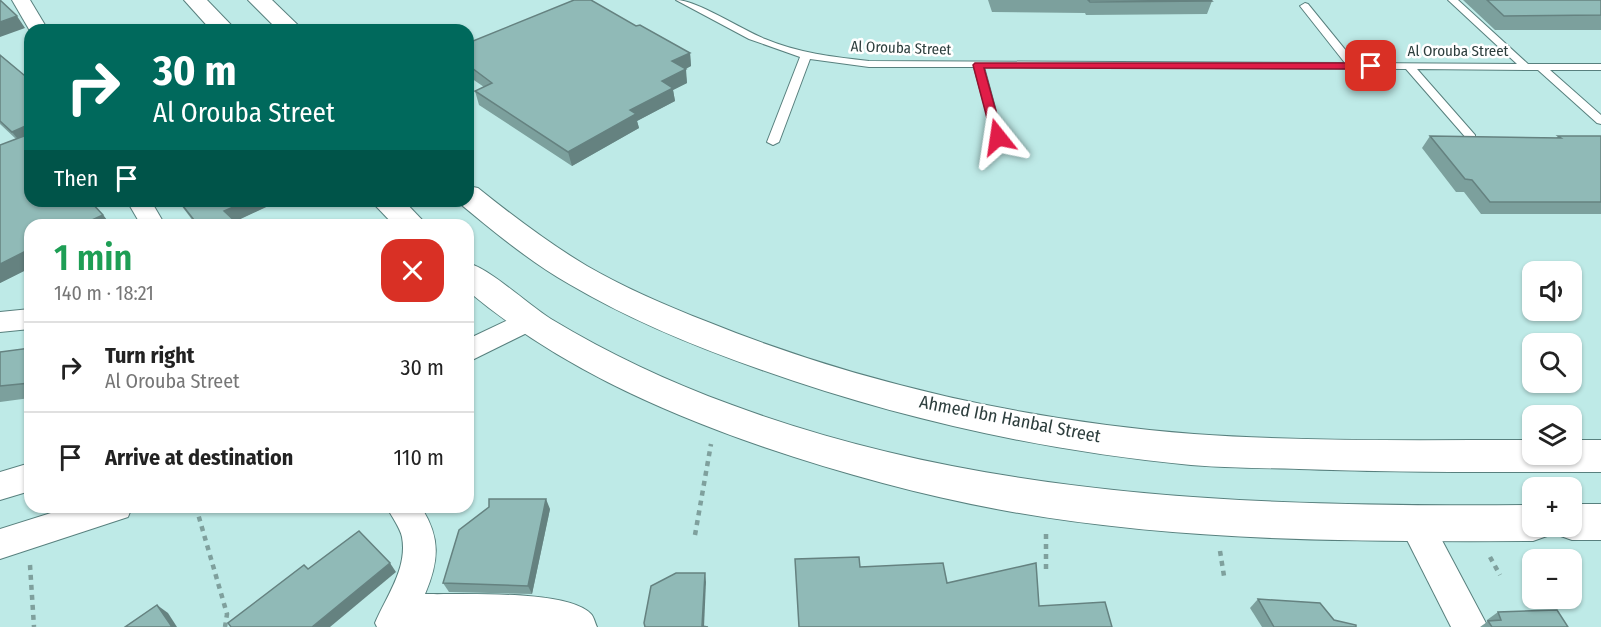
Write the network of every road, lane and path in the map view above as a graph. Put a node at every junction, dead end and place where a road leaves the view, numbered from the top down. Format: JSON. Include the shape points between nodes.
{"nodes":[{"id":1,"x":21,"y":0,"type":"edge"},
{"id":2,"x":195,"y":0,"type":"edge"},
{"id":3,"x":259,"y":0,"type":"edge"},
{"id":4,"x":681,"y":0,"type":"edge"},
{"id":5,"x":1453,"y":0,"type":"edge"},
{"id":6,"x":1305,"y":6,"type":"dead end"},
{"id":7,"x":35,"y":24,"type":"edge"},
{"id":8,"x":218,"y":24,"type":"edge"},
{"id":9,"x":285,"y":24,"type":"edge"},
{"id":10,"x":806,"y":55,"type":"junction"},
{"id":11,"x":978,"y":65,"type":"junction"},
{"id":12,"x":1353,"y":66,"type":"junction"},
{"id":13,"x":1409,"y":66,"type":"junction"},
{"id":14,"x":1526,"y":67,"type":"junction"},
{"id":15,"x":1540,"y":67,"type":"junction"},
{"id":16,"x":1601,"y":67,"type":"edge"},
{"id":17,"x":1601,"y":121,"type":"edge"},
{"id":18,"x":998,"y":137,"type":"dead end"},
{"id":19,"x":1471,"y":137,"type":"edge"},
{"id":20,"x":773,"y":142,"type":"dead end"},
{"id":21,"x":474,"y":200,"type":"edge"},
{"id":22,"x":392,"y":207,"type":"edge"},
{"id":23,"x":406,"y":219,"type":"edge"},
{"id":24,"x":474,"y":279,"type":"edge"},
{"id":25,"x":24,"y":320,"type":"edge"},
{"id":26,"x":527,"y":321,"type":"junction"},
{"id":27,"x":0,"y":322,"type":"edge"},
{"id":28,"x":474,"y":348,"type":"edge"},
{"id":29,"x":716,"y":415,"type":"junction"},
{"id":30,"x":1601,"y":456,"type":"edge"},
{"id":31,"x":24,"y":479,"type":"edge"},
{"id":32,"x":0,"y":486,"type":"edge"},
{"id":33,"x":97,"y":513,"type":"edge"},
{"id":34,"x":197,"y":513,"type":"edge"},
{"id":35,"x":406,"y":513,"type":"edge"},
{"id":36,"x":1582,"y":522,"type":"edge"},
{"id":37,"x":1601,"y":522,"type":"edge"},
{"id":38,"x":1522,"y":523,"type":"edge"},
{"id":39,"x":1416,"y":524,"type":"junction"},
{"id":40,"x":694,"y":535,"type":"dead end"},
{"id":41,"x":14,"y":539,"type":"edge"},
{"id":42,"x":395,"y":619,"type":"edge"},
{"id":43,"x":34,"y":627,"type":"edge"},
{"id":44,"x":225,"y":627,"type":"edge"},
{"id":45,"x":579,"y":627,"type":"edge"},
{"id":46,"x":1470,"y":627,"type":"edge"}],
"edges":[{"from":1,"to":7,"type":"street"},
{"from":2,"to":8,"type":"street"},
{"from":3,"to":9,"type":"street"},
{"from":4,"to":10,"type":"lane","name":"Al Orouba Street","via":[[753,38]]},
{"from":5,"to":14,"type":"lane"},
{"from":6,"to":12,"type":"lane"},
{"from":10,"to":11,"type":"lane","name":"Al Orouba Street","via":[[869,64]]},
{"from":10,"to":20,"type":"lane"},
{"from":11,"to":12,"type":"lane","name":"Al Orouba Street"},
{"from":11,"to":18,"type":"lane"},
{"from":12,"to":13,"type":"lane","name":"Al Orouba Street"},
{"from":13,"to":14,"type":"lane","name":"Al Orouba Street"},
{"from":13,"to":19,"type":"lane"},
{"from":14,"to":15,"type":"lane","name":"Al Orouba Street"},
{"from":15,"to":16,"type":"lane","name":"Al Orouba Street"},
{"from":15,"to":17,"type":"lane"},
{"from":21,"to":30,"type":"street","name":"Ahmed Ibn Hanbal Street","via":[[534,246],[593,284],[670,321],[856,386],[962,413],[1075,434],[1191,449],[1380,456]]},
{"from":22,"to":23,"type":"street"},
{"from":24,"to":26,"type":"street"},
{"from":25,"to":27,"type":"street"},
{"from":26,"to":28,"type":"street"},
{"from":26,"to":29,"type":"street","via":[[612,371]]},
{"from":29,"to":39,"type":"street","via":[[817,449],[928,478],[1045,500],[1214,516]]},
{"from":29,"to":40,"type":"path"},
{"from":31,"to":32,"type":"street"},
{"from":33,"to":41,"type":"street"},
{"from":34,"to":44,"type":"path","via":[[227,614]]},
{"from":35,"to":42,"type":"street","via":[[419,535],[418,562]]},
{"from":36,"to":37,"type":"street"},
{"from":38,"to":39,"type":"street"},
{"from":39,"to":46,"type":"street"},
{"from":41,"to":43,"type":"path"},
{"from":42,"to":45,"type":"street","via":[[545,614]]}]}
